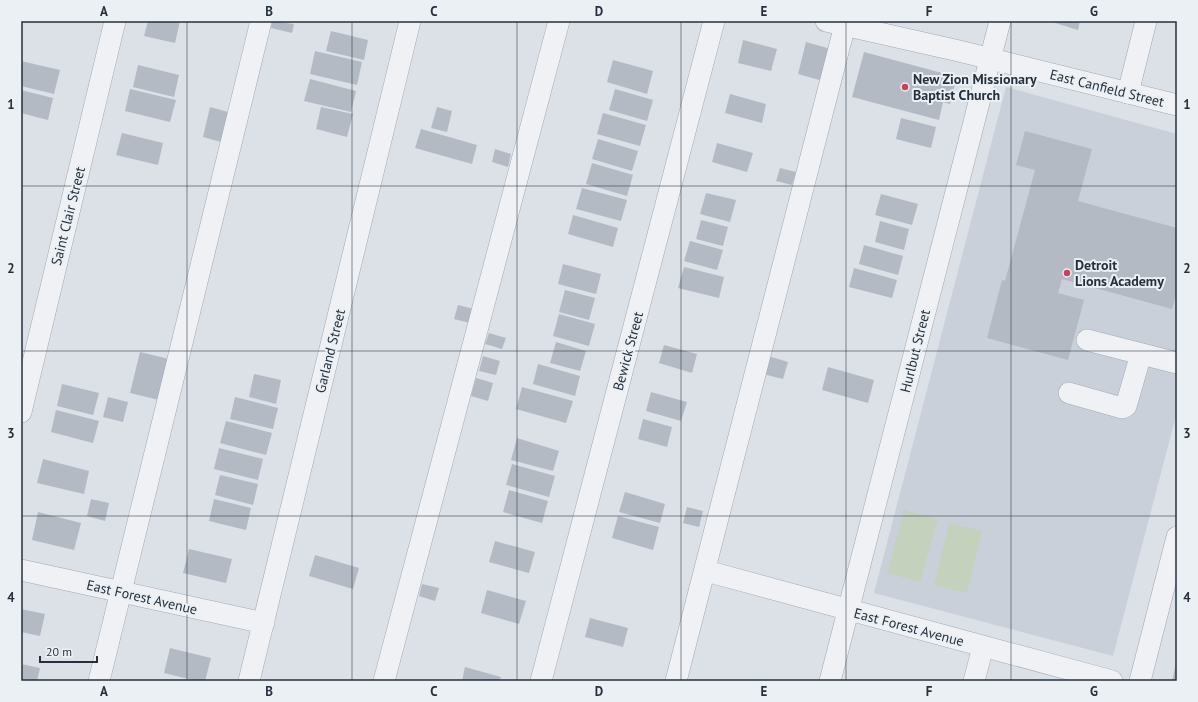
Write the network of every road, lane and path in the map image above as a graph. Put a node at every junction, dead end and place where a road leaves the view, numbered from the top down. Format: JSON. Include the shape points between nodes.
{"nodes":[{"id":1,"x":115,"y":21,"type":"edge"},
{"id":2,"x":261,"y":21,"type":"edge"},
{"id":3,"x":410,"y":21,"type":"edge"},
{"id":4,"x":559,"y":21,"type":"edge"},
{"id":5,"x":714,"y":21,"type":"edge"},
{"id":6,"x":1000,"y":21,"type":"edge"},
{"id":7,"x":1146,"y":21,"type":"edge"},
{"id":8,"x":839,"y":22,"type":"edge"},
{"id":9,"x":990,"y":59,"type":"junction"},
{"id":10,"x":1128,"y":93,"type":"junction"},
{"id":11,"x":1177,"y":105,"type":"edge"},
{"id":12,"x":1087,"y":340,"type":"dead end"},
{"id":13,"x":1141,"y":354,"type":"junction"},
{"id":14,"x":1177,"y":363,"type":"edge"},
{"id":15,"x":1069,"y":393,"type":"dead end"},
{"id":16,"x":21,"y":412,"type":"edge"},
{"id":17,"x":1177,"y":536,"type":"edge"},
{"id":18,"x":21,"y":570,"type":"edge"},
{"id":19,"x":706,"y":571,"type":"junction"},
{"id":20,"x":121,"y":592,"type":"junction"},
{"id":21,"x":848,"y":611,"type":"junction"},
{"id":22,"x":264,"y":624,"type":"junction"},
{"id":23,"x":983,"y":647,"type":"junction"},
{"id":24,"x":98,"y":681,"type":"edge"},
{"id":25,"x":249,"y":681,"type":"edge"},
{"id":26,"x":384,"y":681,"type":"edge"},
{"id":27,"x":541,"y":681,"type":"edge"},
{"id":28,"x":676,"y":681,"type":"edge"},
{"id":29,"x":830,"y":681,"type":"edge"},
{"id":30,"x":974,"y":681,"type":"edge"},
{"id":31,"x":1112,"y":681,"type":"edge"},
{"id":32,"x":1140,"y":681,"type":"edge"}],
"edges":[{"from":1,"to":16,"type":"street","name":"Saint Clair Street"},
{"from":2,"to":20,"type":"street"},
{"from":3,"to":22,"type":"street","name":"Garland Street"},
{"from":4,"to":26,"type":"street"},
{"from":5,"to":27,"type":"street","name":"Bewick Street"},
{"from":6,"to":9,"type":"street","name":"Hurlbut Street"},
{"from":7,"to":10,"type":"street"},
{"from":8,"to":9,"type":"street","name":"East Canfield Street"},
{"from":8,"to":19,"type":"street"},
{"from":9,"to":10,"type":"street","name":"East Canfield Street"},
{"from":9,"to":21,"type":"street","name":"Hurlbut Street"},
{"from":10,"to":11,"type":"street","name":"East Canfield Street"},
{"from":12,"to":13,"type":"street"},
{"from":13,"to":14,"type":"street"},
{"from":13,"to":15,"type":"street","via":[[1126,406],[1122,408]]},
{"from":17,"to":32,"type":"street"},
{"from":18,"to":20,"type":"street","name":"East Forest Avenue"},
{"from":19,"to":21,"type":"street","name":"East Forest Avenue"},
{"from":19,"to":28,"type":"street"},
{"from":20,"to":22,"type":"street","name":"East Forest Avenue"},
{"from":20,"to":24,"type":"street"},
{"from":21,"to":23,"type":"street","name":"East Forest Avenue"},
{"from":21,"to":29,"type":"street","name":"Hurlbut Street"},
{"from":22,"to":25,"type":"street","name":"Garland Street"},
{"from":23,"to":30,"type":"street"},
{"from":23,"to":31,"type":"street","name":"East Forest Avenue"}]}
